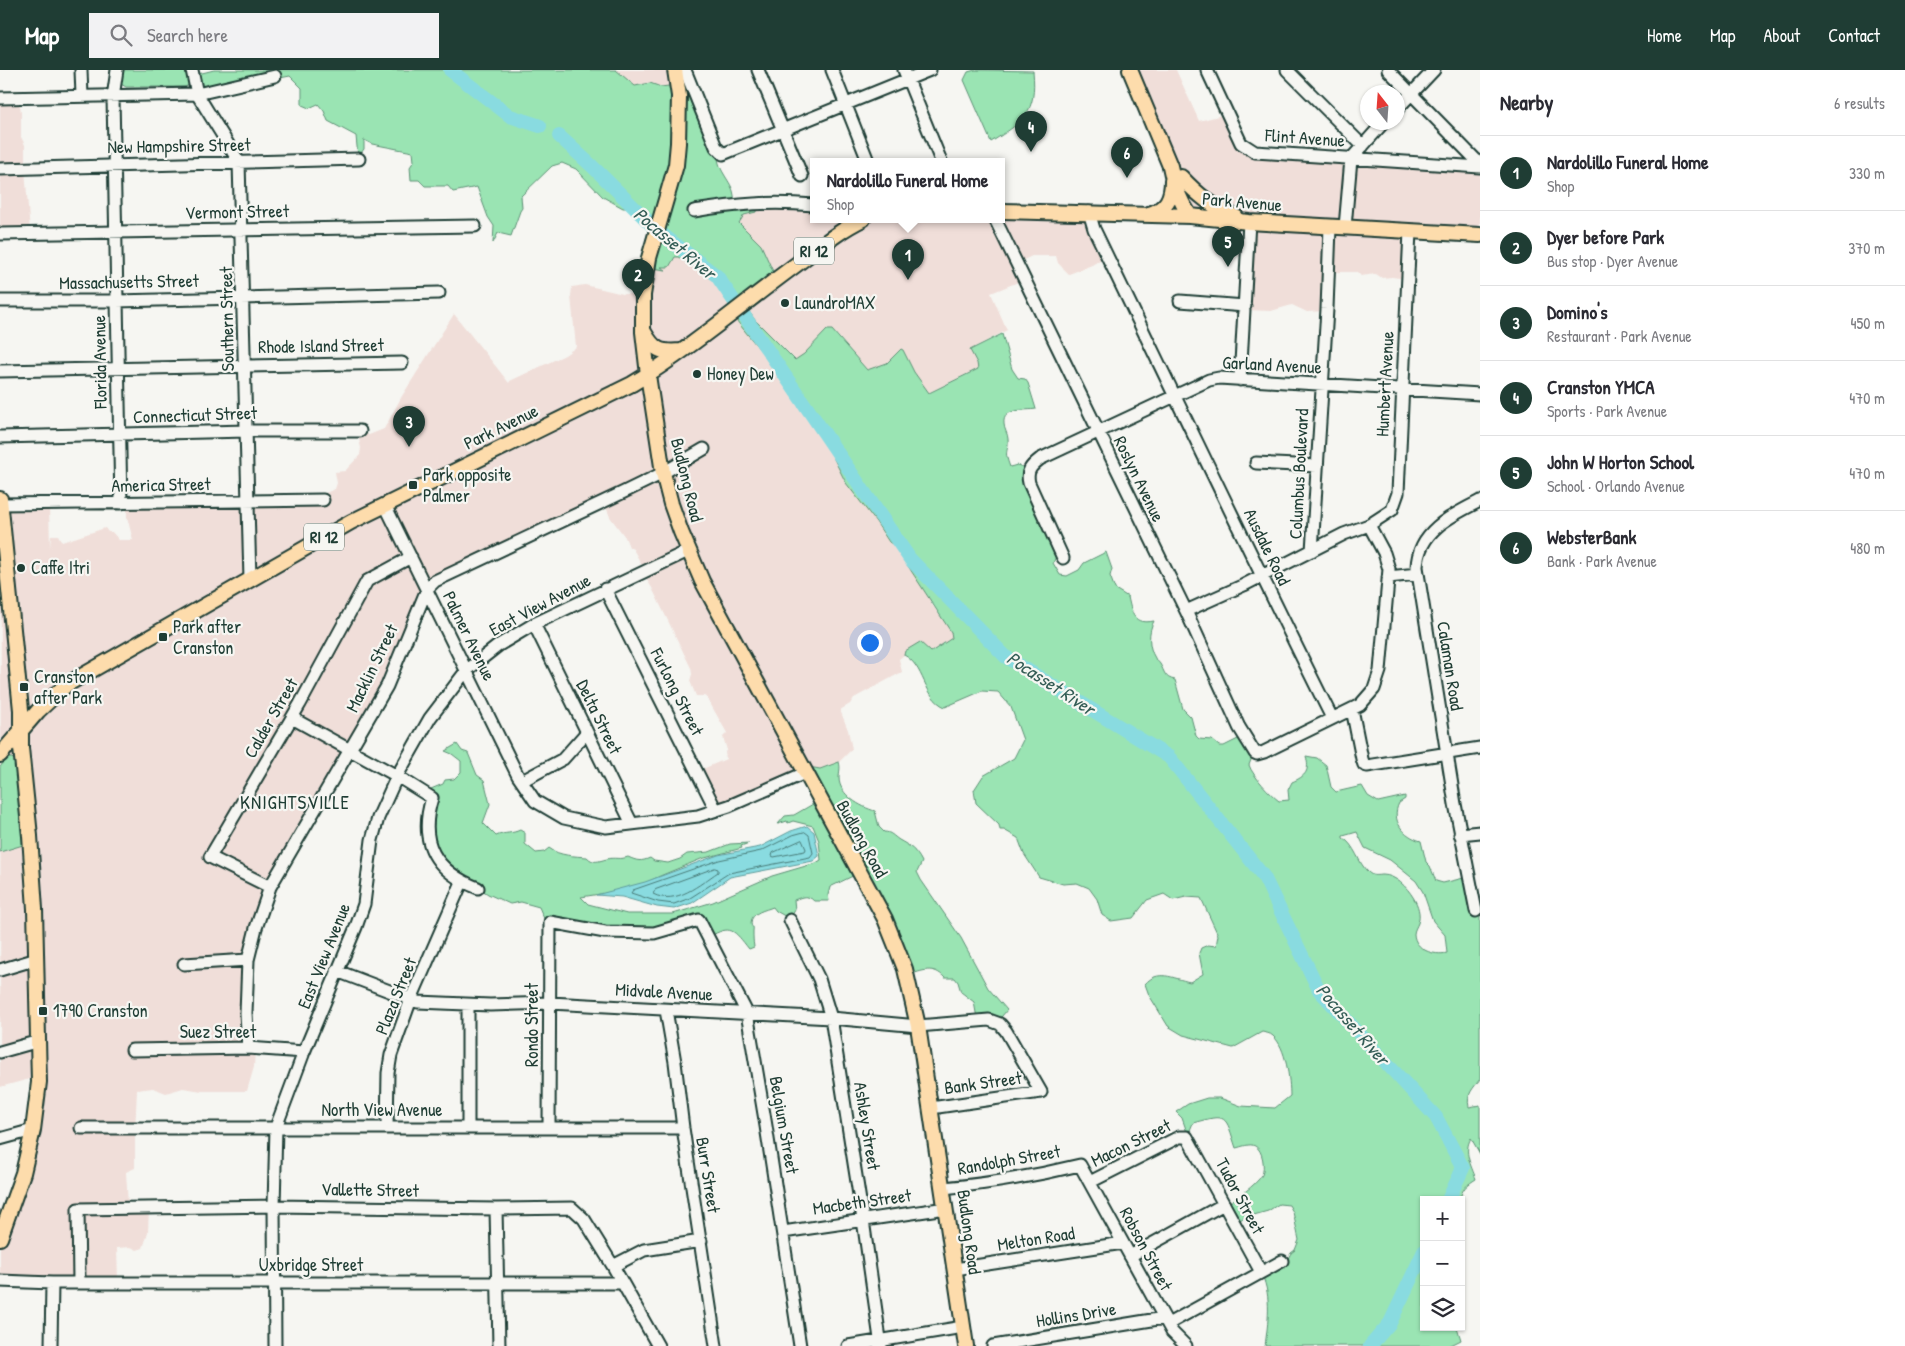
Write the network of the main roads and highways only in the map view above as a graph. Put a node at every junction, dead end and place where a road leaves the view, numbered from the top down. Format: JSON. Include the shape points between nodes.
{"nodes":[{"id":1,"x":675,"y":70,"type":"edge"},
{"id":2,"x":1130,"y":70,"type":"edge"},
{"id":3,"x":1174,"y":173,"type":"junction"},
{"id":4,"x":1005,"y":211,"type":"edge"},
{"id":5,"x":1145,"y":215,"type":"junction"},
{"id":6,"x":1190,"y":216,"type":"junction"},
{"id":7,"x":1249,"y":222,"type":"junction"},
{"id":8,"x":851,"y":223,"type":"edge"},
{"id":9,"x":1480,"y":235,"type":"edge"},
{"id":10,"x":643,"y":332,"type":"junction"},
{"id":11,"x":681,"y":351,"type":"junction"},
{"id":12,"x":648,"y":375,"type":"junction"},
{"id":13,"x":0,"y":499,"type":"edge"},
{"id":14,"x":0,"y":504,"type":"edge"},
{"id":15,"x":1,"y":521,"type":"edge"},
{"id":16,"x":5,"y":607,"type":"edge"},
{"id":17,"x":21,"y":732,"type":"junction"},
{"id":18,"x":0,"y":755,"type":"edge"},
{"id":19,"x":3,"y":1224,"type":"edge"},
{"id":20,"x":0,"y":1238,"type":"edge"},
{"id":21,"x":966,"y":1346,"type":"edge"}],
"edges":[{"from":1,"to":10,"type":"main road","name":"Budlong Road","via":[[678,96],[676,165],[653,244],[643,295]]},
{"from":2,"to":3,"type":"main road"},
{"from":3,"to":5,"type":"main road","via":[[1171,196],[1157,212]]},
{"from":3,"to":6,"type":"main road","via":[[1187,189]]},
{"from":3,"to":7,"type":"main road","via":[[1210,204]]},
{"from":4,"to":5,"type":"main road","name":"Park Avenue"},
{"from":5,"to":6,"type":"main road","name":"Park Avenue"},
{"from":6,"to":7,"type":"main road","name":"Park Avenue"},
{"from":7,"to":9,"type":"main road","name":"Park Avenue"},
{"from":8,"to":11,"type":"main road","name":"Park Avenue","number":"RI 12"},
{"from":10,"to":11,"type":"main road","via":[[658,350]]},
{"from":10,"to":12,"type":"main road","name":"Budlong Road"},
{"from":11,"to":12,"type":"main road","name":"Park Avenue","number":"RI 12"},
{"from":12,"to":17,"type":"main road","name":"Park Avenue","number":"RI 12","via":[[331,533],[66,685],[47,701]]},
{"from":12,"to":21,"type":"main road","name":"Budlong Road","via":[[663,473],[688,551],[719,615],[890,931],[909,981]]},
{"from":13,"to":14,"type":"main road"},
{"from":14,"to":15,"type":"main road"},
{"from":15,"to":16,"type":"main road"},
{"from":16,"to":17,"type":"main road","via":[[21,710]]},
{"from":17,"to":18,"type":"main road","number":"RI 12"},
{"from":17,"to":19,"type":"main road","via":[[37,959],[38,1096],[23,1173]]},
{"from":19,"to":20,"type":"main road"}]}
